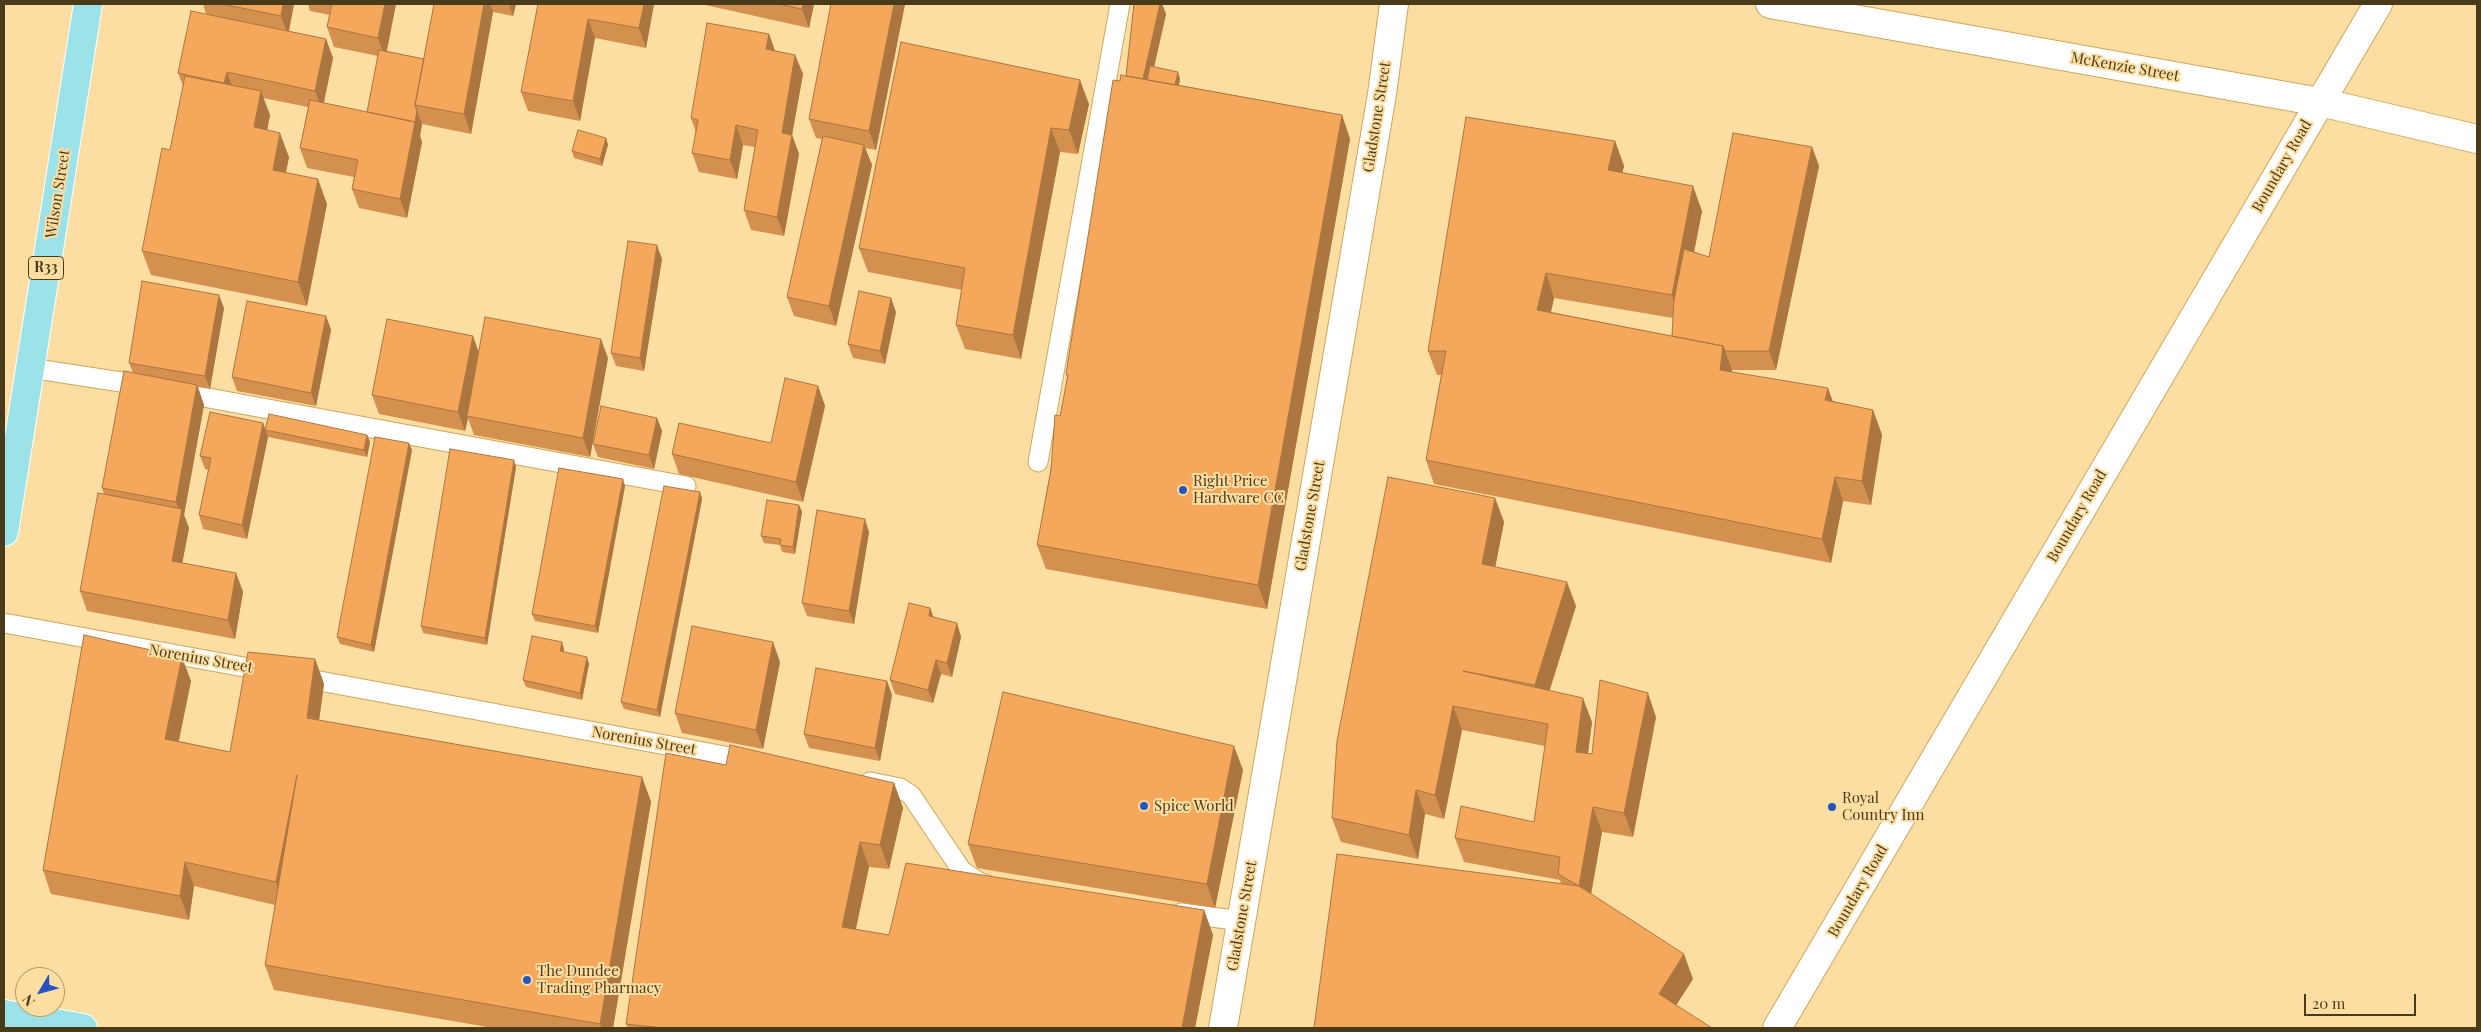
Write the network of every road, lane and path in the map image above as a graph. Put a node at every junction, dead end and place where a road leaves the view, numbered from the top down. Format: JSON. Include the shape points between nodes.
{"nodes":[{"id":1,"x":88,"y":4,"type":"edge"},
{"id":2,"x":1120,"y":4,"type":"edge"},
{"id":3,"x":1394,"y":4,"type":"edge"},
{"id":4,"x":1770,"y":4,"type":"edge"},
{"id":5,"x":2378,"y":4,"type":"edge"},
{"id":6,"x":2320,"y":102,"type":"junction"},
{"id":7,"x":2477,"y":139,"type":"edge"},
{"id":8,"x":30,"y":368,"type":"junction"},
{"id":9,"x":1038,"y":462,"type":"dead end"},
{"id":10,"x":686,"y":486,"type":"dead end"},
{"id":11,"x":4,"y":532,"type":"edge"},
{"id":12,"x":4,"y":622,"type":"edge"},
{"id":13,"x":773,"y":764,"type":"edge"},
{"id":14,"x":851,"y":779,"type":"edge"},
{"id":15,"x":999,"y":886,"type":"edge"},
{"id":16,"x":1162,"y":910,"type":"edge"},
{"id":17,"x":1242,"y":921,"type":"junction"},
{"id":18,"x":4,"y":1014,"type":"edge"},
{"id":19,"x":84,"y":1028,"type":"edge"},
{"id":20,"x":1223,"y":1028,"type":"edge"},
{"id":21,"x":1777,"y":1028,"type":"edge"}],
"edges":[{"from":1,"to":8,"type":"main road","name":"Wilson Street","number":"R33"},
{"from":2,"to":9,"type":"lane"},
{"from":3,"to":17,"type":"street","name":"Gladstone Street","via":[[1382,94]]},
{"from":4,"to":6,"type":"street","name":"McKenzie Street"},
{"from":5,"to":6,"type":"street","name":"Boundary Road"},
{"from":6,"to":7,"type":"street","name":"McKenzie Street"},
{"from":6,"to":21,"type":"street","name":"Boundary Road"},
{"from":8,"to":10,"type":"lane","via":[[134,383]]},
{"from":8,"to":11,"type":"main road","name":"Wilson Street","number":"R33"},
{"from":12,"to":13,"type":"lane","name":"Norenius Street"},
{"from":14,"to":15,"type":"lane","via":[[900,788],[911,795],[962,871],[980,883]]},
{"from":16,"to":17,"type":"lane"},
{"from":17,"to":20,"type":"street","name":"Gladstone Street"},
{"from":18,"to":19,"type":"main road"}]}
